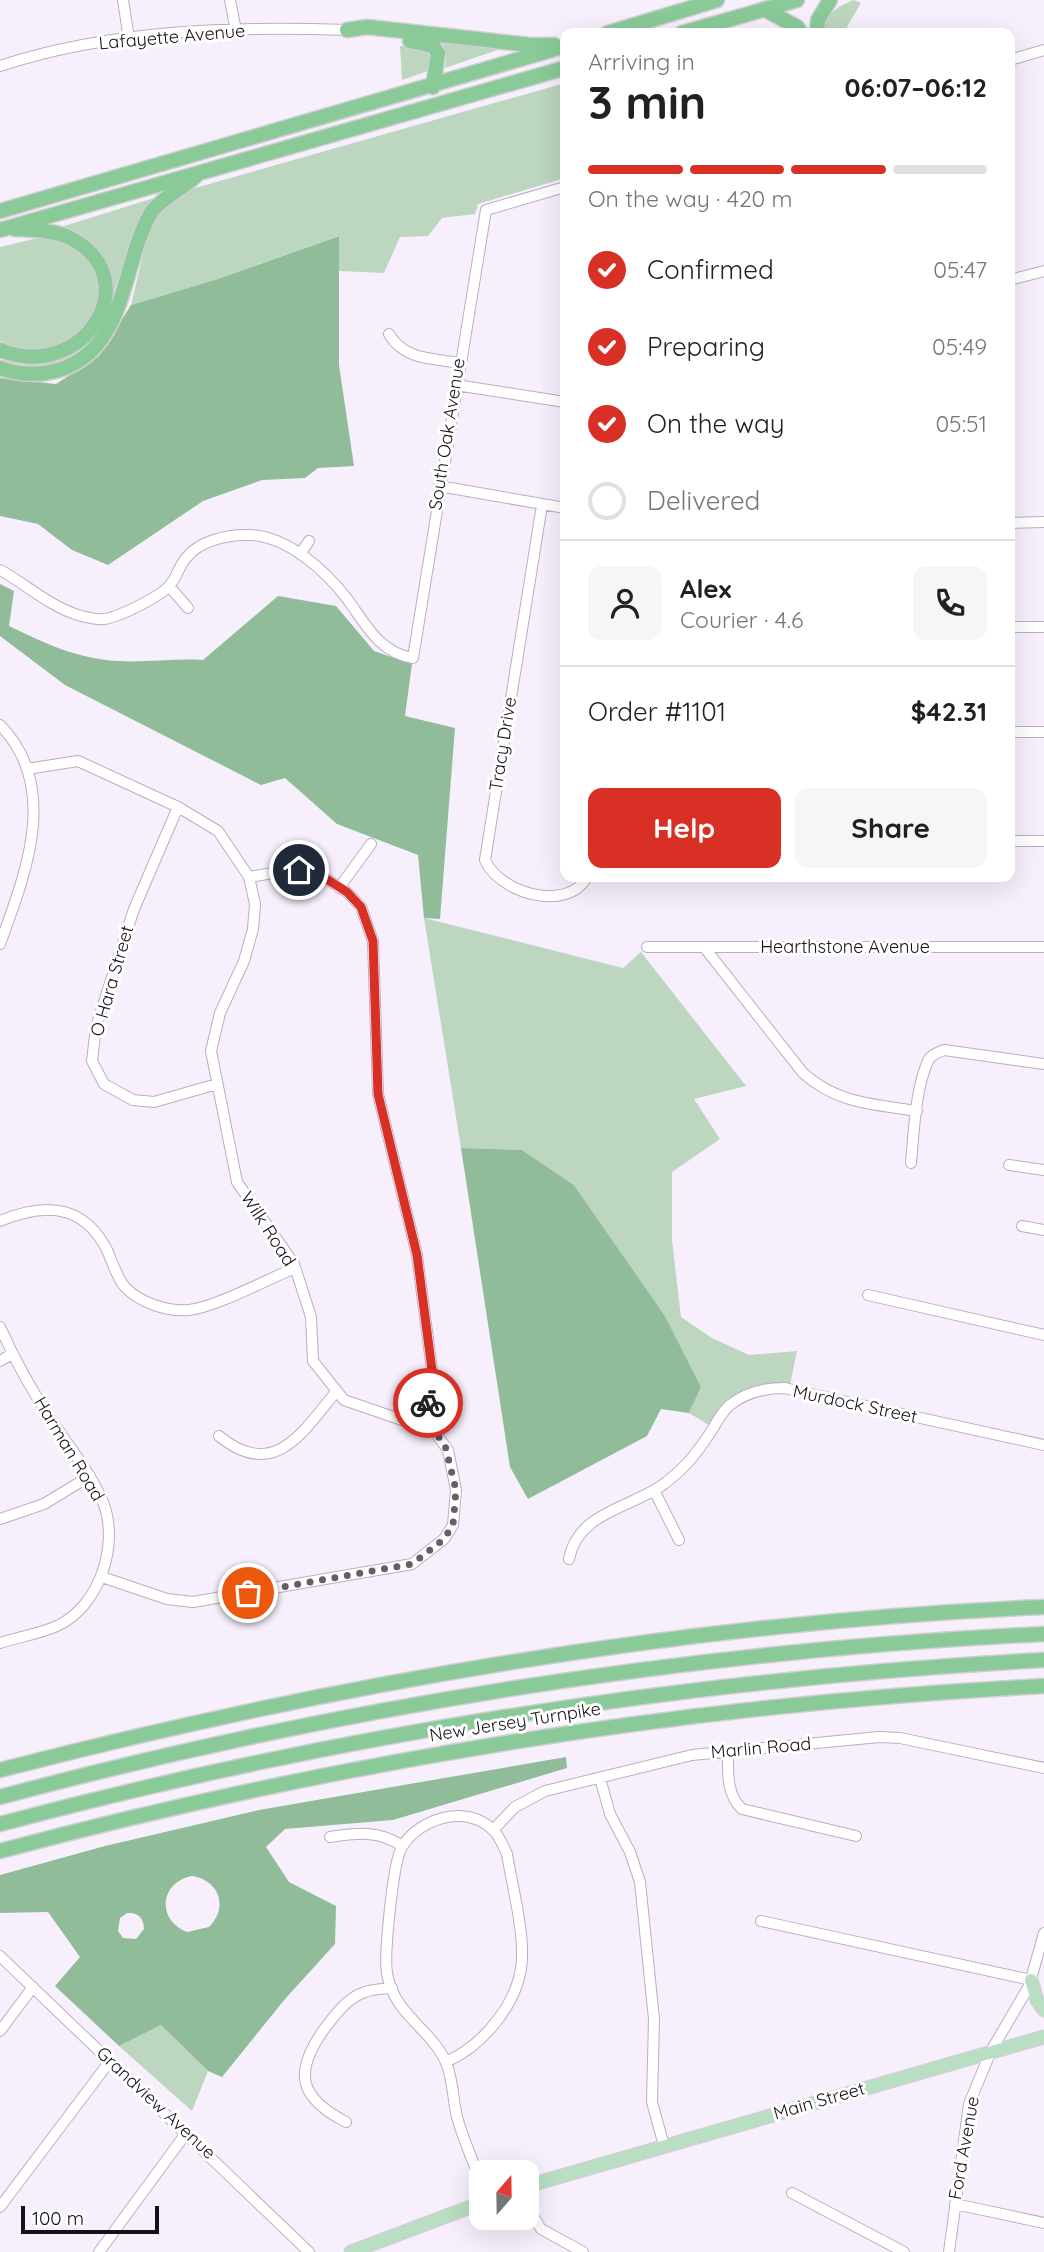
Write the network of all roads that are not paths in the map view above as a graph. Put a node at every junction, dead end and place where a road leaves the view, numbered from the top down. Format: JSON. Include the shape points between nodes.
{"nodes":[{"id":1,"x":123,"y":0,"type":"edge"},
{"id":2,"x":230,"y":0,"type":"edge"},
{"id":3,"x":717,"y":0,"type":"edge"},
{"id":4,"x":797,"y":0,"type":"edge"},
{"id":5,"x":830,"y":0,"type":"edge"},
{"id":6,"x":764,"y":9,"type":"junction"},
{"id":7,"x":625,"y":28,"type":"edge"},
{"id":8,"x":699,"y":28,"type":"edge"},
{"id":9,"x":798,"y":28,"type":"edge"},
{"id":10,"x":817,"y":28,"type":"edge"},
{"id":11,"x":236,"y":30,"type":"junction"},
{"id":12,"x":347,"y":30,"type":"junction"},
{"id":13,"x":129,"y":39,"type":"junction"},
{"id":14,"x":560,"y":46,"type":"edge"},
{"id":15,"x":560,"y":48,"type":"edge"},
{"id":16,"x":1044,"y":50,"type":"edge"},
{"id":17,"x":1015,"y":59,"type":"edge"},
{"id":18,"x":0,"y":66,"type":"edge"},
{"id":19,"x":560,"y":69,"type":"edge"},
{"id":20,"x":433,"y":87,"type":"junction"},
{"id":21,"x":200,"y":172,"type":"junction"},
{"id":22,"x":560,"y":188,"type":"edge"},
{"id":23,"x":0,"y":211,"type":"edge"},
{"id":24,"x":3,"y":229,"type":"edge"},
{"id":25,"x":1044,"y":271,"type":"edge"},
{"id":26,"x":1015,"y":279,"type":"edge"},
{"id":27,"x":389,"y":334,"type":"dead end"},
{"id":28,"x":0,"y":350,"type":"edge"},
{"id":29,"x":458,"y":363,"type":"junction"},
{"id":30,"x":0,"y":369,"type":"edge"},
{"id":31,"x":456,"y":385,"type":"junction"},
{"id":32,"x":560,"y":401,"type":"edge"},
{"id":33,"x":439,"y":486,"type":"junction"},
{"id":34,"x":542,"y":505,"type":"junction"},
{"id":35,"x":560,"y":507,"type":"edge"},
{"id":36,"x":1015,"y":521,"type":"edge"},
{"id":37,"x":1044,"y":522,"type":"edge"},
{"id":38,"x":309,"y":541,"type":"dead end"},
{"id":39,"x":300,"y":554,"type":"junction"},
{"id":40,"x":0,"y":570,"type":"edge"},
{"id":41,"x":169,"y":586,"type":"junction"},
{"id":42,"x":188,"y":608,"type":"dead end"},
{"id":43,"x":1015,"y":627,"type":"edge"},
{"id":44,"x":1044,"y":627,"type":"edge"},
{"id":45,"x":0,"y":725,"type":"edge"},
{"id":46,"x":1015,"y":732,"type":"edge"},
{"id":47,"x":1044,"y":732,"type":"edge"},
{"id":48,"x":27,"y":769,"type":"junction"},
{"id":49,"x":178,"y":807,"type":"junction"},
{"id":50,"x":1015,"y":841,"type":"edge"},
{"id":51,"x":1044,"y":841,"type":"edge"},
{"id":52,"x":371,"y":844,"type":"dead end"},
{"id":53,"x":249,"y":877,"type":"junction"},
{"id":54,"x":582,"y":882,"type":"edge"},
{"id":55,"x":339,"y":888,"type":"junction"},
{"id":56,"x":0,"y":944,"type":"edge"},
{"id":57,"x":647,"y":947,"type":"dead end"},
{"id":58,"x":704,"y":947,"type":"junction"},
{"id":59,"x":1044,"y":947,"type":"edge"},
{"id":60,"x":1044,"y":1064,"type":"edge"},
{"id":61,"x":217,"y":1084,"type":"junction"},
{"id":62,"x":917,"y":1111,"type":"junction"},
{"id":63,"x":911,"y":1163,"type":"dead end"},
{"id":64,"x":1009,"y":1165,"type":"dead end"},
{"id":65,"x":1044,"y":1170,"type":"edge"},
{"id":66,"x":0,"y":1222,"type":"edge"},
{"id":67,"x":1022,"y":1226,"type":"dead end"},
{"id":68,"x":1044,"y":1230,"type":"edge"},
{"id":69,"x":295,"y":1268,"type":"junction"},
{"id":70,"x":868,"y":1295,"type":"dead end"},
{"id":71,"x":0,"y":1327,"type":"edge"},
{"id":72,"x":1044,"y":1335,"type":"edge"},
{"id":73,"x":12,"y":1354,"type":"junction"},
{"id":74,"x":0,"y":1361,"type":"edge"},
{"id":75,"x":335,"y":1392,"type":"junction"},
{"id":76,"x":420,"y":1424,"type":"junction"},
{"id":77,"x":219,"y":1436,"type":"dead end"},
{"id":78,"x":1044,"y":1445,"type":"edge"},
{"id":79,"x":90,"y":1476,"type":"junction"},
{"id":80,"x":654,"y":1490,"type":"junction"},
{"id":81,"x":0,"y":1519,"type":"edge"},
{"id":82,"x":679,"y":1540,"type":"dead end"},
{"id":83,"x":569,"y":1559,"type":"dead end"},
{"id":84,"x":102,"y":1577,"type":"junction"},
{"id":85,"x":1044,"y":1607,"type":"edge"},
{"id":86,"x":1044,"y":1634,"type":"edge"},
{"id":87,"x":0,"y":1643,"type":"edge"},
{"id":88,"x":1044,"y":1660,"type":"edge"},
{"id":89,"x":1044,"y":1686,"type":"edge"},
{"id":90,"x":727,"y":1751,"type":"junction"},
{"id":91,"x":1044,"y":1769,"type":"edge"},
{"id":92,"x":0,"y":1770,"type":"edge"},
{"id":93,"x":600,"y":1778,"type":"junction"},
{"id":94,"x":0,"y":1797,"type":"edge"},
{"id":95,"x":0,"y":1824,"type":"edge"},
{"id":96,"x":493,"y":1830,"type":"junction"},
{"id":97,"x":856,"y":1836,"type":"dead end"},
{"id":98,"x":330,"y":1837,"type":"dead end"},
{"id":99,"x":402,"y":1846,"type":"junction"},
{"id":100,"x":0,"y":1851,"type":"edge"},
{"id":101,"x":761,"y":1921,"type":"dead end"},
{"id":102,"x":1044,"y":1933,"type":"edge"},
{"id":103,"x":0,"y":1956,"type":"edge"},
{"id":104,"x":1031,"y":1980,"type":"junction"},
{"id":105,"x":33,"y":1987,"type":"junction"},
{"id":106,"x":392,"y":1988,"type":"junction"},
{"id":107,"x":1044,"y":2010,"type":"edge"},
{"id":108,"x":0,"y":2031,"type":"edge"},
{"id":109,"x":1044,"y":2036,"type":"edge"},
{"id":110,"x":991,"y":2051,"type":"junction"},
{"id":111,"x":110,"y":2061,"type":"junction"},
{"id":112,"x":446,"y":2062,"type":"junction"},
{"id":113,"x":346,"y":2122,"type":"dead end"},
{"id":114,"x":187,"y":2132,"type":"junction"},
{"id":115,"x":664,"y":2146,"type":"junction"},
{"id":116,"x":473,"y":2160,"type":"edge"},
{"id":117,"x":539,"y":2182,"type":"edge"},
{"id":118,"x":792,"y":2193,"type":"dead end"},
{"id":119,"x":955,"y":2204,"type":"junction"},
{"id":120,"x":0,"y":2207,"type":"edge"},
{"id":121,"x":469,"y":2208,"type":"edge"},
{"id":122,"x":1044,"y":2222,"type":"edge"},
{"id":123,"x":539,"y":2227,"type":"edge"},
{"id":124,"x":99,"y":2252,"type":"edge"},
{"id":125,"x":309,"y":2252,"type":"edge"},
{"id":126,"x":351,"y":2252,"type":"edge"},
{"id":127,"x":583,"y":2252,"type":"edge"},
{"id":128,"x":904,"y":2252,"type":"edge"},
{"id":129,"x":949,"y":2252,"type":"edge"}],
"edges":[{"from":1,"to":13,"type":"street"},
{"from":2,"to":11,"type":"street"},
{"from":3,"to":7,"type":"highway"},
{"from":4,"to":6,"type":"highway"},
{"from":5,"to":10,"type":"highway"},
{"from":6,"to":8,"type":"highway"},
{"from":6,"to":9,"type":"highway"},
{"from":11,"to":12,"type":"street","name":"Lafayette Avenue"},
{"from":11,"to":13,"type":"street","name":"Lafayette Avenue"},
{"from":12,"to":14,"type":"highway","via":[[367,27]]},
{"from":12,"to":20,"type":"highway","via":[[433,46],[439,60]]},
{"from":13,"to":18,"type":"street","name":"Lafayette Avenue","via":[[53,50]]},
{"from":15,"to":20,"type":"highway"},
{"from":16,"to":17,"type":"street"},
{"from":19,"to":21,"type":"highway"},
{"from":20,"to":23,"type":"highway"},
{"from":21,"to":24,"type":"highway"},
{"from":21,"to":30,"type":"highway","via":[[152,211],[111,323],[90,353],[67,367],[42,374]]},
{"from":22,"to":29,"type":"street","name":"South Oak Avenue","via":[[486,210]]},
{"from":24,"to":28,"type":"highway","via":[[49,232],[75,241],[97,262],[105,292],[97,321],[71,347],[38,358]]},
{"from":25,"to":26,"type":"street"},
{"from":27,"to":29,"type":"street","via":[[397,347],[410,355]]},
{"from":29,"to":31,"type":"street","name":"South Oak Avenue"},
{"from":31,"to":32,"type":"street"},
{"from":31,"to":33,"type":"street","name":"South Oak Avenue"},
{"from":33,"to":34,"type":"street"},
{"from":33,"to":39,"type":"street","name":"South Oak Avenue","via":[[413,658],[381,644],[346,597]]},
{"from":34,"to":35,"type":"street"},
{"from":34,"to":54,"type":"street","name":"Tracy Drive","via":[[485,860],[491,873],[502,881],[557,897],[570,895]]},
{"from":36,"to":37,"type":"street"},
{"from":38,"to":39,"type":"street"},
{"from":39,"to":41,"type":"street","via":[[280,542],[249,535],[214,539],[187,556]]},
{"from":40,"to":41,"type":"street","via":[[54,606],[104,619]]},
{"from":41,"to":42,"type":"street"},
{"from":43,"to":44,"type":"street"},
{"from":45,"to":48,"type":"street","via":[[17,745]]},
{"from":46,"to":47,"type":"street"},
{"from":48,"to":49,"type":"street","name":"Wilk Road","via":[[78,761]]},
{"from":48,"to":56,"type":"street","via":[[34,807],[30,854]]},
{"from":49,"to":53,"type":"street","name":"Wilk Road","via":[[218,831]]},
{"from":49,"to":61,"type":"street","name":"O Hara Street","via":[[134,909],[96,1027],[92,1061],[104,1084],[133,1100],[154,1102]]},
{"from":50,"to":51,"type":"street"},
{"from":52,"to":55,"type":"street"},
{"from":53,"to":55,"type":"street","via":[[306,871]]},
{"from":53,"to":61,"type":"street","name":"Wilk Road","via":[[255,904],[253,929],[244,961],[219,1013],[211,1051]]},
{"from":55,"to":76,"type":"street","via":[[361,907],[373,941],[378,1094],[417,1255],[432,1370]]},
{"from":57,"to":58,"type":"street","name":"Hearthstone Avenue"},
{"from":58,"to":59,"type":"street","name":"Hearthstone Avenue"},
{"from":58,"to":62,"type":"street","via":[[819,1087],[845,1100]]},
{"from":60,"to":62,"type":"street","via":[[944,1051],[933,1055],[927,1062]]},
{"from":61,"to":69,"type":"street","name":"Wilk Road","via":[[237,1182]]},
{"from":62,"to":63,"type":"street"},
{"from":64,"to":65,"type":"street"},
{"from":66,"to":69,"type":"street","via":[[24,1211],[58,1209],[80,1219],[91,1225],[125,1286],[162,1308],[198,1308]]},
{"from":67,"to":68,"type":"street"},
{"from":69,"to":75,"type":"street","name":"Wilk Road","via":[[312,1317],[313,1361]]},
{"from":70,"to":72,"type":"street"},
{"from":71,"to":73,"type":"street","name":"Harman Road"},
{"from":73,"to":74,"type":"street"},
{"from":73,"to":79,"type":"street","name":"Harman Road"},
{"from":75,"to":76,"type":"street","name":"Wilk Road","via":[[344,1400]]},
{"from":75,"to":77,"type":"street","via":[[295,1441],[277,1451],[258,1456],[236,1450]]},
{"from":76,"to":84,"type":"street","name":"Wilk Road","via":[[434,1431],[445,1445],[456,1490],[453,1525],[444,1539],[412,1564],[193,1602]]},
{"from":78,"to":80,"type":"street","name":"Murdock Street","via":[[784,1388],[766,1388],[727,1407],[685,1469]]},
{"from":79,"to":81,"type":"street","via":[[44,1504]]},
{"from":79,"to":84,"type":"street","name":"Harman Road","via":[[104,1504],[109,1536]]},
{"from":80,"to":82,"type":"street"},
{"from":80,"to":83,"type":"street","name":"Murdock Street","via":[[582,1527]]},
{"from":84,"to":87,"type":"street","name":"Harman Road","via":[[86,1606],[57,1626]]},
{"from":85,"to":92,"type":"highway","via":[[797,1625],[511,1662],[259,1709]]},
{"from":86,"to":94,"type":"highway","name":"New Jersey Turnpike","via":[[787,1653],[540,1684],[265,1734]]},
{"from":88,"to":95,"type":"highway","name":"New Jersey Turnpike","via":[[714,1686],[543,1710],[278,1758]]},
{"from":89,"to":100,"type":"highway","name":"New Jersey Turnpike","via":[[807,1703],[552,1735],[282,1783]]},
{"from":90,"to":91,"type":"street","name":"Marlin Road","via":[[890,1738]]},
{"from":90,"to":93,"type":"street","name":"Marlin Road"},
{"from":90,"to":97,"type":"street","via":[[729,1788],[742,1809]]},
{"from":93,"to":96,"type":"street","name":"Marlin Road","via":[[528,1798]]},
{"from":93,"to":115,"type":"street","via":[[610,1814],[640,1882],[654,2019],[652,2102]]},
{"from":96,"to":99,"type":"street","via":[[472,1818],[448,1816],[418,1829]]},
{"from":96,"to":112,"type":"street","via":[[507,1854],[523,1956],[516,1985],[484,2038]]},
{"from":98,"to":99,"type":"street","via":[[379,1834]]},
{"from":99,"to":106,"type":"street","via":[[386,1946],[386,1973]]},
{"from":101,"to":104,"type":"street"},
{"from":102,"to":104,"type":"street","name":"Ford Avenue"},
{"from":103,"to":105,"type":"street","name":"Grandview Avenue"},
{"from":104,"to":107,"type":"main road"},
{"from":104,"to":110,"type":"street","name":"Ford Avenue"},
{"from":105,"to":108,"type":"street"},
{"from":105,"to":111,"type":"street","name":"Grandview Avenue"},
{"from":106,"to":112,"type":"street","via":[[398,2006]]},
{"from":106,"to":113,"type":"street","via":[[365,1992],[345,2004],[308,2052],[306,2088],[328,2113]]},
{"from":109,"to":110,"type":"main road","name":"Main Street"},
{"from":110,"to":115,"type":"main road","name":"Main Street"},
{"from":110,"to":119,"type":"street","name":"Ford Avenue","via":[[966,2114]]},
{"from":111,"to":114,"type":"street","name":"Grandview Avenue"},
{"from":111,"to":120,"type":"street"},
{"from":112,"to":116,"type":"street","via":[[458,2119]]},
{"from":114,"to":124,"type":"street"},
{"from":114,"to":125,"type":"street","name":"Grandview Avenue"},
{"from":115,"to":117,"type":"main road","name":"Main Street"},
{"from":118,"to":128,"type":"street"},
{"from":119,"to":122,"type":"street"},
{"from":119,"to":129,"type":"street","name":"Ford Avenue"},
{"from":121,"to":126,"type":"main road"},
{"from":123,"to":127,"type":"street"}]}
